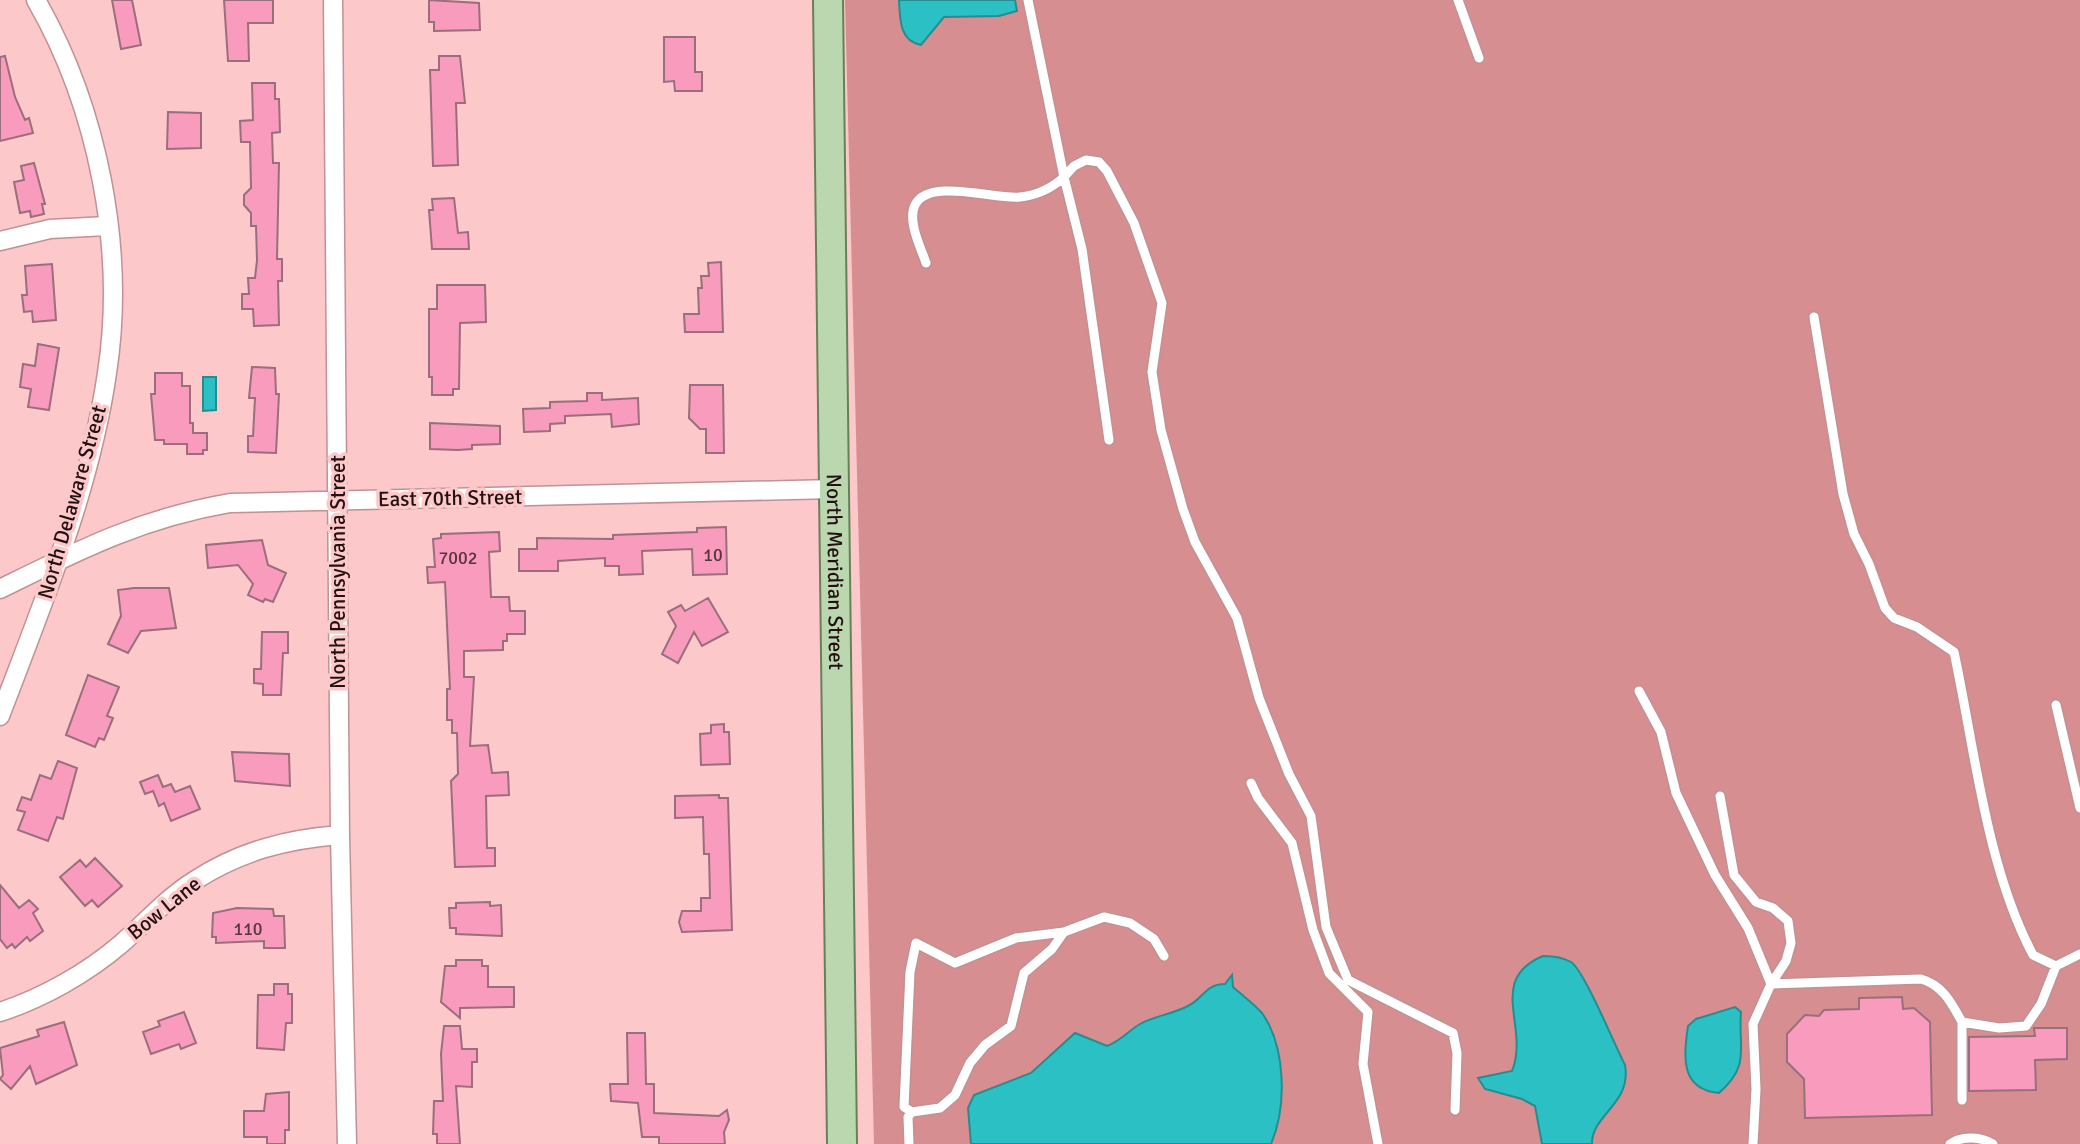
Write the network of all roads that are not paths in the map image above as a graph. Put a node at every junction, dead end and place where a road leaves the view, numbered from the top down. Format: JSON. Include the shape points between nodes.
{"nodes":[{"id":1,"x":36,"y":0,"type":"edge"},
{"id":2,"x":333,"y":0,"type":"edge"},
{"id":3,"x":828,"y":0,"type":"edge"},
{"id":4,"x":1028,"y":0,"type":"edge"},
{"id":5,"x":1458,"y":0,"type":"edge"},
{"id":6,"x":1479,"y":58,"type":"dead end"},
{"id":7,"x":1064,"y":177,"type":"junction"},
{"id":8,"x":107,"y":226,"type":"junction"},
{"id":9,"x":0,"y":241,"type":"edge"},
{"id":10,"x":926,"y":263,"type":"dead end"},
{"id":11,"x":1814,"y":317,"type":"dead end"},
{"id":12,"x":1109,"y":440,"type":"dead end"},
{"id":13,"x":834,"y":489,"type":"junction"},
{"id":14,"x":338,"y":500,"type":"junction"},
{"id":15,"x":58,"y":561,"type":"junction"},
{"id":16,"x":0,"y":589,"type":"edge"},
{"id":17,"x":1639,"y":691,"type":"dead end"},
{"id":18,"x":2056,"y":705,"type":"dead end"},
{"id":19,"x":0,"y":716,"type":"edge"},
{"id":20,"x":1251,"y":783,"type":"dead end"},
{"id":21,"x":1720,"y":796,"type":"dead end"},
{"id":22,"x":2080,"y":808,"type":"edge"},
{"id":23,"x":340,"y":835,"type":"junction"},
{"id":24,"x":1064,"y":932,"type":"junction"},
{"id":25,"x":2080,"y":954,"type":"edge"},
{"id":26,"x":1164,"y":956,"type":"dead end"},
{"id":27,"x":2056,"y":966,"type":"junction"},
{"id":28,"x":1771,"y":984,"type":"junction"},
{"id":29,"x":0,"y":1012,"type":"edge"},
{"id":30,"x":1962,"y":1023,"type":"junction"},
{"id":31,"x":1962,"y":1100,"type":"dead end"},
{"id":32,"x":1455,"y":1110,"type":"dead end"},
{"id":33,"x":912,"y":1112,"type":"junction"},
{"id":34,"x":347,"y":1144,"type":"edge"},
{"id":35,"x":842,"y":1144,"type":"edge"},
{"id":36,"x":909,"y":1144,"type":"edge"},
{"id":37,"x":1378,"y":1144,"type":"edge"},
{"id":38,"x":1753,"y":1144,"type":"edge"},
{"id":39,"x":1950,"y":1144,"type":"edge"},
{"id":40,"x":1993,"y":1144,"type":"edge"}],
"edges":[{"from":1,"to":8,"type":"street","name":"North Delaware Street","via":[[59,46],[86,120]]},
{"from":2,"to":14,"type":"street","name":"North Pennsylvania Street"},
{"from":3,"to":13,"type":"main road","name":"North Meridian Street"},
{"from":4,"to":7,"type":"lane"},
{"from":5,"to":6,"type":"lane"},
{"from":7,"to":10,"type":"lane","via":[[1050,189],[1017,198],[948,190],[922,198],[915,204],[913,216]]},
{"from":7,"to":12,"type":"lane","via":[[1082,248]]},
{"from":7,"to":32,"type":"lane","via":[[1086,160],[1099,162],[1134,223],[1162,303],[1152,372],[1161,430],[1183,509],[1195,542],[1237,618],[1259,698],[1311,816],[1326,927],[1348,980],[1453,1034],[1457,1052]]},
{"from":8,"to":9,"type":"street","via":[[50,229]]},
{"from":8,"to":15,"type":"street","name":"North Delaware Street","via":[[112,295],[107,373],[91,449]]},
{"from":11,"to":27,"type":"lane","via":[[1843,494],[1854,534],[1885,608],[1894,618],[1917,627],[1954,652],[1972,755],[2008,890],[2033,955]]},
{"from":13,"to":14,"type":"street","name":"East 70th Street"},
{"from":13,"to":35,"type":"main road","name":"North Meridian Street"},
{"from":14,"to":15,"type":"street","name":"East 70th Street","via":[[260,500],[193,509],[129,527]]},
{"from":14,"to":23,"type":"street","name":"North Pennsylvania Street"},
{"from":15,"to":16,"type":"street","name":"East 70th Street"},
{"from":15,"to":19,"type":"street","name":"North Delaware Street"},
{"from":17,"to":28,"type":"lane","via":[[1661,732],[1676,793],[1715,875],[1748,928]]},
{"from":18,"to":22,"type":"lane"},
{"from":20,"to":37,"type":"lane","via":[[1292,843],[1313,930],[1329,973],[1368,1012],[1363,1064]]},
{"from":21,"to":28,"type":"lane","via":[[1734,875],[1756,902],[1773,908],[1788,921],[1791,943]]},
{"from":23,"to":29,"type":"street","name":"Bow Lane","via":[[271,844],[220,865],[174,895],[98,962],[54,989]]},
{"from":23,"to":34,"type":"street","name":"North Pennsylvania Street"},
{"from":24,"to":26,"type":"lane","via":[[1104,917],[1130,923],[1154,939]]},
{"from":24,"to":33,"type":"lane","via":[[1024,973],[1011,1026],[970,1063],[955,1095],[940,1108]]},
{"from":24,"to":33,"type":"lane","via":[[1016,937],[955,963],[916,943],[909,982],[904,1107]]},
{"from":25,"to":27,"type":"lane"},
{"from":27,"to":30,"type":"lane","via":[[2041,1004],[2026,1026]]},
{"from":28,"to":30,"type":"lane","via":[[1921,979],[1945,993]]},
{"from":28,"to":38,"type":"lane","via":[[1752,1024]]},
{"from":30,"to":31,"type":"lane"},
{"from":33,"to":36,"type":"lane","via":[[908,1117]]},
{"from":39,"to":40,"type":"lane","via":[[1965,1138]]}]}
